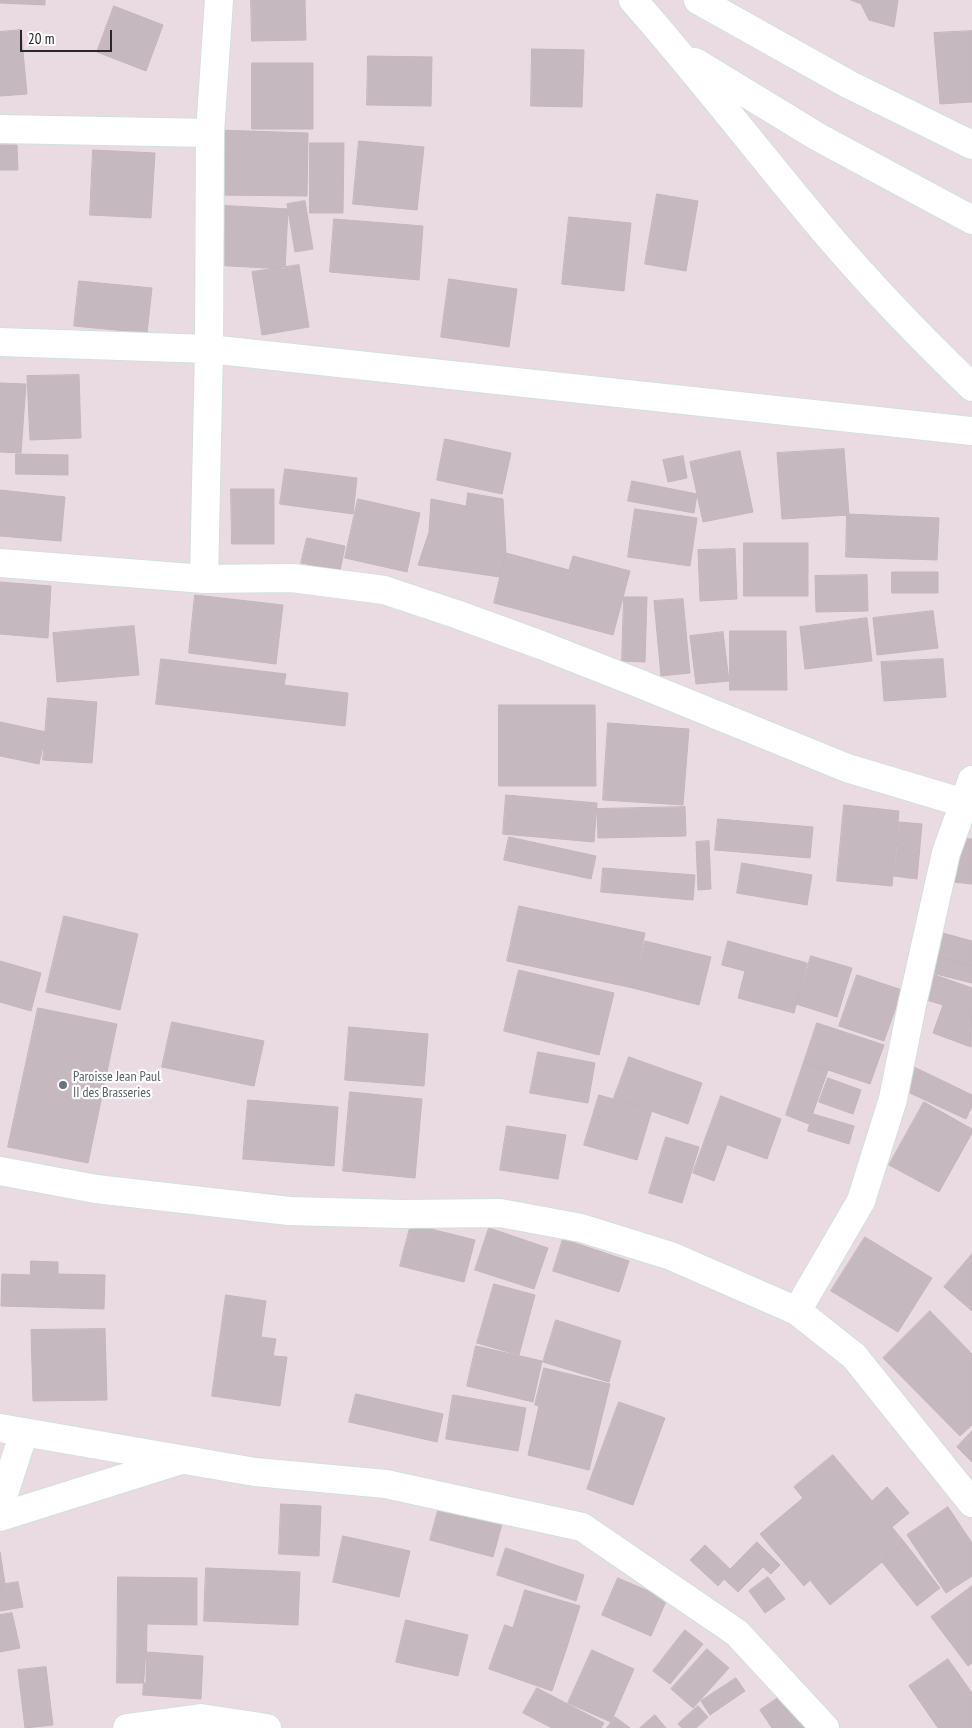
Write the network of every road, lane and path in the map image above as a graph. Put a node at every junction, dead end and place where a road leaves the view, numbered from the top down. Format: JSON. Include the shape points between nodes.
{"nodes":[{"id":1,"x":219,"y":0,"type":"edge"},
{"id":2,"x":633,"y":0,"type":"edge"},
{"id":3,"x":698,"y":0,"type":"edge"},
{"id":4,"x":678,"y":52,"type":"junction"},
{"id":5,"x":0,"y":129,"type":"edge"},
{"id":6,"x":210,"y":133,"type":"junction"},
{"id":7,"x":972,"y":144,"type":"edge"},
{"id":8,"x":972,"y":220,"type":"edge"},
{"id":9,"x":0,"y":342,"type":"edge"},
{"id":10,"x":209,"y":349,"type":"junction"},
{"id":11,"x":972,"y":387,"type":"edge"},
{"id":12,"x":972,"y":431,"type":"edge"},
{"id":13,"x":0,"y":563,"type":"edge"},
{"id":14,"x":204,"y":579,"type":"junction"},
{"id":15,"x":969,"y":796,"type":"edge"},
{"id":16,"x":0,"y":1171,"type":"edge"},
{"id":17,"x":797,"y":1311,"type":"junction"},
{"id":18,"x":12,"y":1430,"type":"edge"},
{"id":19,"x":182,"y":1460,"type":"junction"},
{"id":20,"x":972,"y":1503,"type":"edge"},
{"id":21,"x":0,"y":1506,"type":"edge"},
{"id":22,"x":0,"y":1517,"type":"edge"},
{"id":23,"x":252,"y":1727,"type":"edge"},
{"id":24,"x":127,"y":1728,"type":"edge"},
{"id":25,"x":825,"y":1728,"type":"edge"}],
"edges":[{"from":1,"to":6,"type":"street"},
{"from":2,"to":4,"type":"street"},
{"from":3,"to":7,"type":"street","via":[[848,84]]},
{"from":4,"to":8,"type":"street","via":[[818,137]]},
{"from":4,"to":11,"type":"street","via":[[827,234],[906,322]]},
{"from":5,"to":6,"type":"street"},
{"from":6,"to":10,"type":"street"},
{"from":9,"to":10,"type":"street"},
{"from":10,"to":12,"type":"street"},
{"from":10,"to":14,"type":"street"},
{"from":13,"to":14,"type":"street"},
{"from":14,"to":15,"type":"street","via":[[292,578],[384,590],[541,645],[847,768]]},
{"from":15,"to":17,"type":"street","via":[[946,853],[893,1099],[861,1201]]},
{"from":16,"to":17,"type":"street","via":[[96,1189],[289,1210],[500,1213],[581,1228],[671,1256]]},
{"from":17,"to":20,"type":"street","via":[[854,1356]]},
{"from":18,"to":19,"type":"street"},
{"from":18,"to":21,"type":"street"},
{"from":19,"to":22,"type":"street"},
{"from":19,"to":25,"type":"street","via":[[255,1472],[386,1484],[582,1527],[737,1633]]},
{"from":23,"to":24,"type":"street","via":[[201,1718]]}]}
